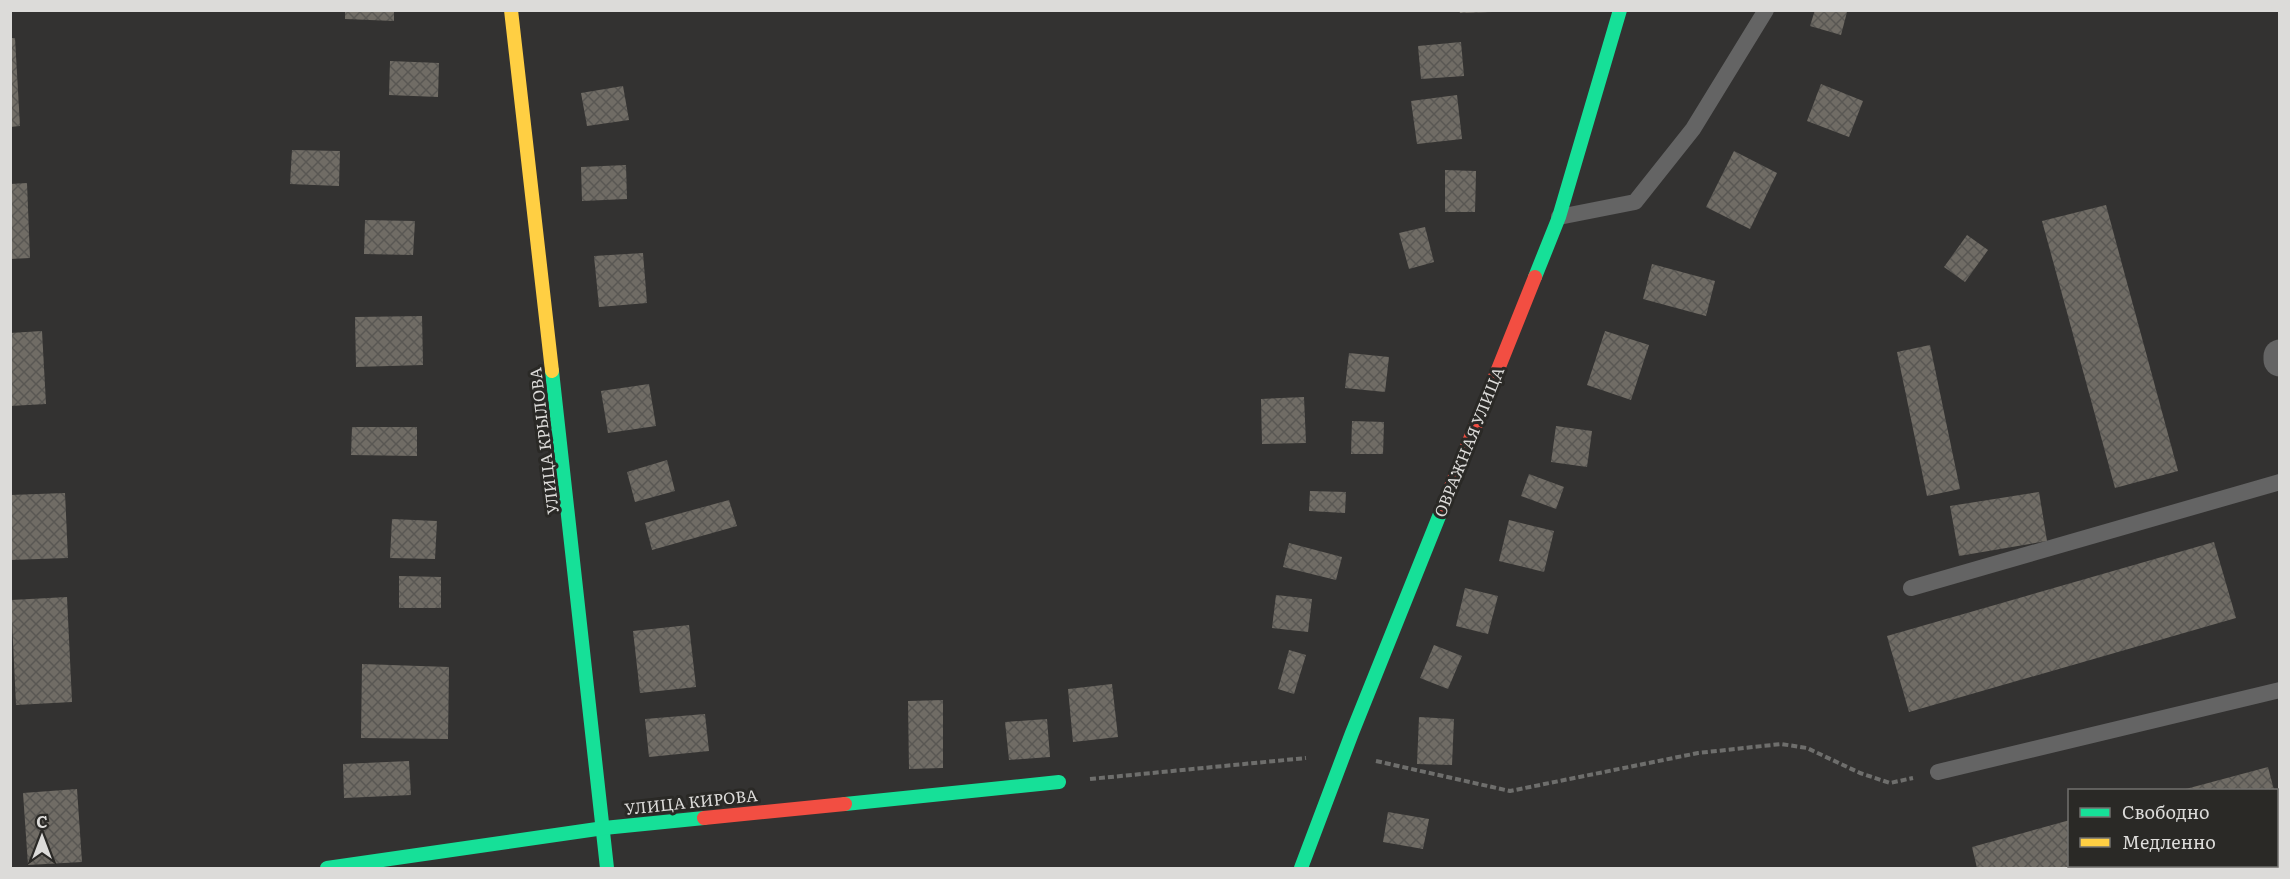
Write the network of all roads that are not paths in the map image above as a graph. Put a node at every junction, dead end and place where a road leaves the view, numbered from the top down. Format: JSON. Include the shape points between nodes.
{"nodes":[{"id":1,"x":511,"y":10,"type":"edge"},
{"id":2,"x":1620,"y":10,"type":"edge"},
{"id":3,"x":1766,"y":10,"type":"edge"},
{"id":4,"x":1559,"y":217,"type":"junction"},
{"id":5,"x":2280,"y":482,"type":"edge"},
{"id":6,"x":1911,"y":588,"type":"dead end"},
{"id":7,"x":2280,"y":690,"type":"edge"},
{"id":8,"x":1938,"y":772,"type":"road end"},
{"id":9,"x":1059,"y":782,"type":"road end"},
{"id":10,"x":604,"y":828,"type":"junction"},
{"id":11,"x":327,"y":868,"type":"edge"},
{"id":12,"x":607,"y":868,"type":"edge"},
{"id":13,"x":1301,"y":868,"type":"edge"}],
"edges":[{"from":1,"to":10,"type":"street","name":"УЛИЦА КРЫЛОВА"},
{"from":2,"to":4,"type":"street","name":"ОВРАЖНАЯ УЛИЦА"},
{"from":3,"to":4,"type":"lane","via":[[1694,129],[1635,202]]},
{"from":4,"to":13,"type":"street","name":"ОВРАЖНАЯ УЛИЦА"},
{"from":5,"to":6,"type":"lane"},
{"from":7,"to":8,"type":"lane"},
{"from":9,"to":10,"type":"street","name":"УЛИЦА КИРОВА"},
{"from":10,"to":11,"type":"street","name":"УЛИЦА КИРОВА"},
{"from":10,"to":12,"type":"street","name":"УЛИЦА КРЫЛОВА"}]}
